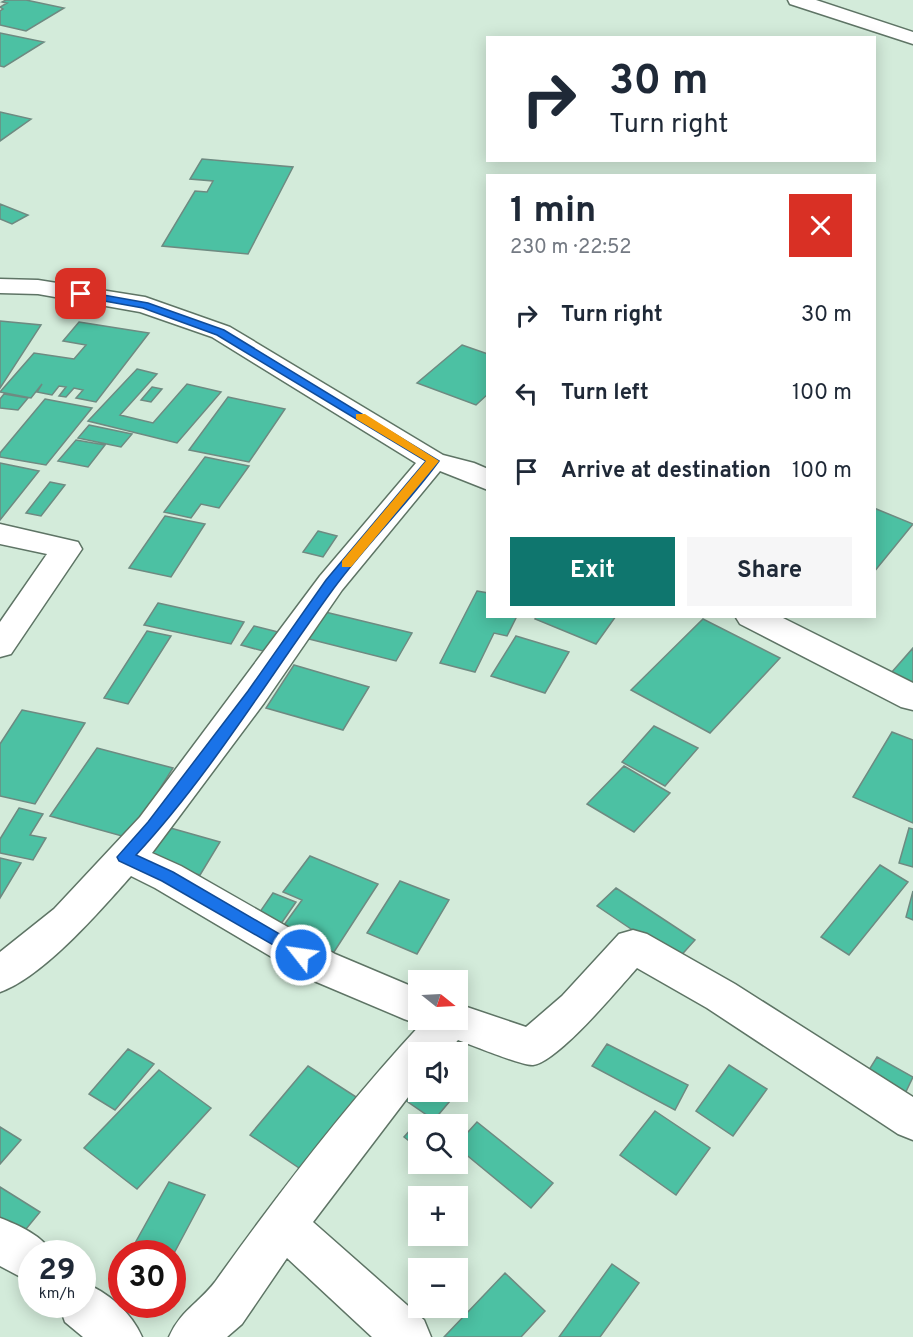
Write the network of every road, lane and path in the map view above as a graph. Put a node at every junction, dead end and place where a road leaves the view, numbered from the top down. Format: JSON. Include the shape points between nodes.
{"nodes":[{"id":1,"x":797,"y":0,"type":"edge"},
{"id":2,"x":913,"y":38,"type":"edge"},
{"id":3,"x":0,"y":286,"type":"edge"},
{"id":4,"x":433,"y":461,"type":"junction"},
{"id":5,"x":486,"y":480,"type":"edge"},
{"id":6,"x":0,"y":534,"type":"edge"},
{"id":7,"x":756,"y":618,"type":"edge"},
{"id":8,"x":0,"y":646,"type":"edge"},
{"id":9,"x":913,"y":698,"type":"edge"},
{"id":10,"x":125,"y":857,"type":"junction"},
{"id":11,"x":4,"y":966,"type":"edge"},
{"id":12,"x":408,"y":1003,"type":"edge"},
{"id":13,"x":431,"y":1042,"type":"edge"},
{"id":14,"x":408,"y":1067,"type":"edge"},
{"id":15,"x":913,"y":1120,"type":"edge"},
{"id":16,"x":283,"y":1225,"type":"junction"},
{"id":17,"x":0,"y":1239,"type":"edge"},
{"id":18,"x":18,"y":1251,"type":"edge"},
{"id":19,"x":96,"y":1317,"type":"edge"},
{"id":20,"x":118,"y":1337,"type":"edge"},
{"id":21,"x":193,"y":1337,"type":"edge"},
{"id":22,"x":407,"y":1337,"type":"edge"}],
"edges":[{"from":1,"to":2,"type":"street"},
{"from":3,"to":4,"type":"street","via":[[38,287],[145,305],[221,332]]},
{"from":4,"to":5,"type":"street"},
{"from":4,"to":10,"type":"street","via":[[331,583],[153,827]]},
{"from":6,"to":8,"type":"street","via":[[67,549]]},
{"from":7,"to":9,"type":"street"},
{"from":10,"to":11,"type":"street","via":[[68,920]]},
{"from":10,"to":12,"type":"street","via":[[168,877],[321,966]]},
{"from":13,"to":15,"type":"street","via":[[451,1020],[532,1047],[576,1008],[633,946],[722,996]]},
{"from":14,"to":16,"type":"street"},
{"from":16,"to":21,"type":"street","via":[[225,1307]]},
{"from":16,"to":22,"type":"street"},
{"from":17,"to":18,"type":"street"},
{"from":19,"to":20,"type":"street"}]}
